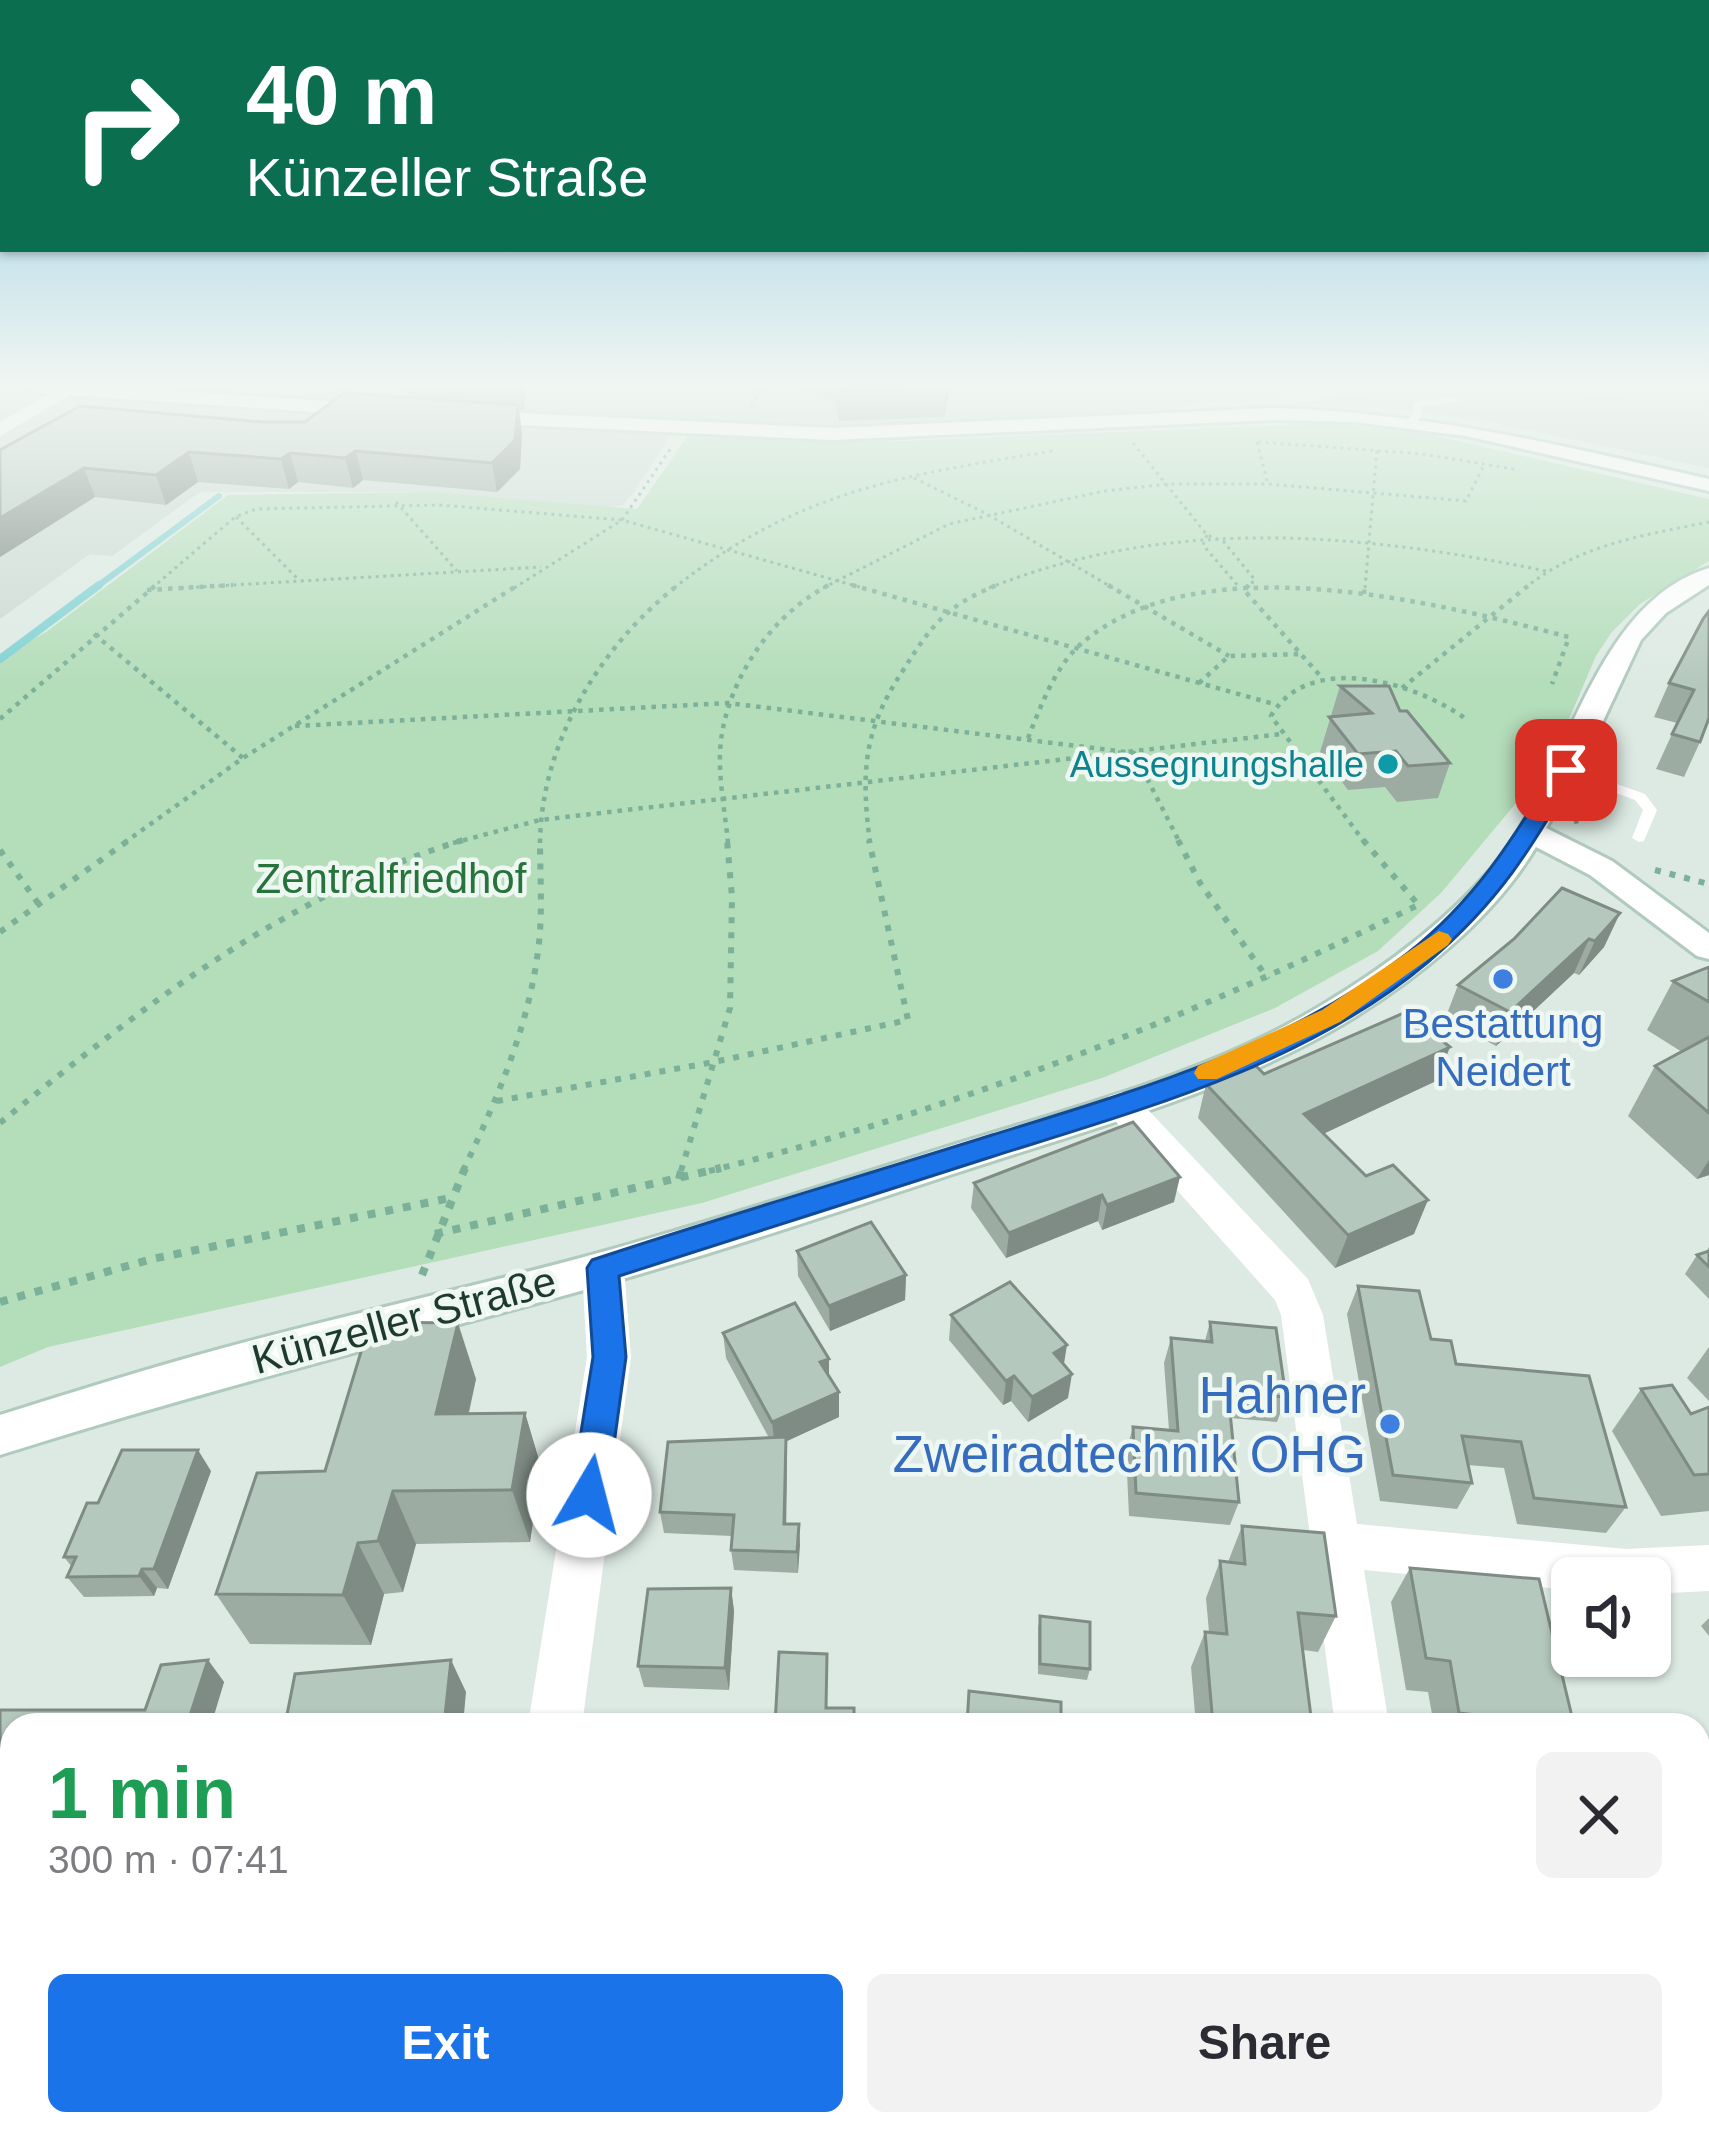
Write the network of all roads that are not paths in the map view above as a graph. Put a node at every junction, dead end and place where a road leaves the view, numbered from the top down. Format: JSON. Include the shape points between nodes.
{"nodes":[{"id":1,"x":1706,"y":580,"type":"edge"},
{"id":2,"x":1566,"y":770,"type":"junction"},
{"id":3,"x":1530,"y":832,"type":"junction"},
{"id":4,"x":1639,"y":838,"type":"dead end"},
{"id":5,"x":1704,"y":940,"type":"edge"},
{"id":6,"x":1123,"y":1105,"type":"junction"},
{"id":7,"x":603,"y":1268,"type":"junction"},
{"id":8,"x":0,"y":1435,"type":"edge"},
{"id":9,"x":1336,"y":1545,"type":"junction"},
{"id":10,"x":1709,"y":1568,"type":"edge"},
{"id":11,"x":557,"y":1713,"type":"edge"},
{"id":12,"x":1360,"y":1713,"type":"edge"}],
"edges":[{"from":1,"to":2,"type":"main road","name":"Künzeller Straße","via":[[1658,608],[1630,638]]},
{"from":2,"to":3,"type":"main road","name":"Künzeller Straße"},
{"from":2,"to":4,"type":"lane","via":[[1640,796],[1650,810]]},
{"from":3,"to":5,"type":"main road","via":[[1601,868]]},
{"from":3,"to":6,"type":"main road","name":"Künzeller Straße","via":[[1506,871],[1388,979],[1240,1060]]},
{"from":6,"to":7,"type":"main road","name":"Künzeller Straße"},
{"from":6,"to":9,"type":"main road","via":[[1293,1291]]},
{"from":7,"to":8,"type":"main road","name":"Künzeller Straße","via":[[192,1375]]},
{"from":7,"to":11,"type":"main road","via":[[609,1357]]},
{"from":9,"to":10,"type":"main road","via":[[1626,1572]]},
{"from":9,"to":12,"type":"main road"}]}
